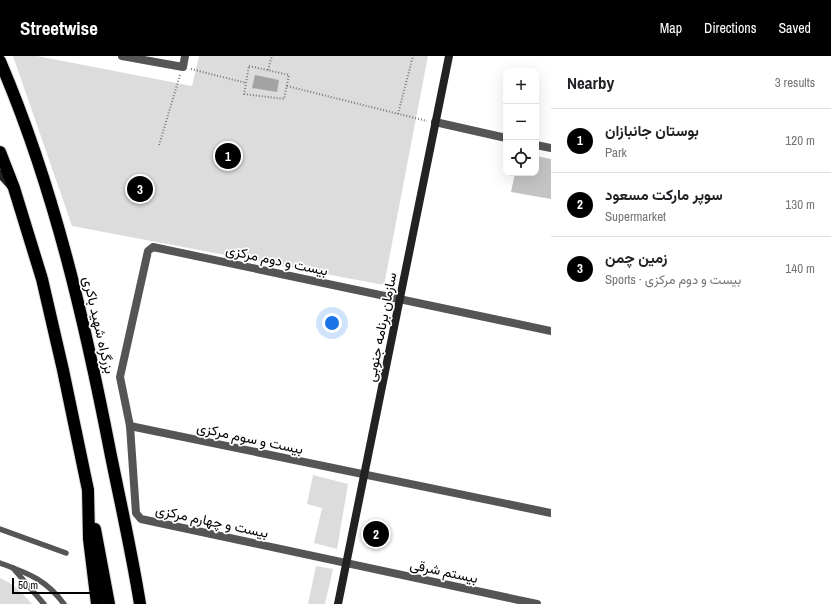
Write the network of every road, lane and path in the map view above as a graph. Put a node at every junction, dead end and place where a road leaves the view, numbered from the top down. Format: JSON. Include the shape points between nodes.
{"nodes":[{"id":1,"x":122,"y":56,"type":"edge"},
{"id":2,"x":185,"y":56,"type":"edge"},
{"id":3,"x":272,"y":56,"type":"edge"},
{"id":4,"x":413,"y":56,"type":"edge"},
{"id":5,"x":449,"y":56,"type":"edge"},
{"id":6,"x":0,"y":61,"type":"edge"},
{"id":7,"x":183,"y":67,"type":"junction"},
{"id":8,"x":268,"y":71,"type":"junction"},
{"id":9,"x":246,"y":83,"type":"junction"},
{"id":10,"x":287,"y":86,"type":"junction"},
{"id":11,"x":398,"y":114,"type":"junction"},
{"id":12,"x":435,"y":122,"type":"junction"},
{"id":13,"x":503,"y":137,"type":"edge"},
{"id":14,"x":159,"y":145,"type":"dead end"},
{"id":15,"x":539,"y":146,"type":"edge"},
{"id":16,"x":551,"y":148,"type":"edge"},
{"id":17,"x":0,"y":152,"type":"edge"},
{"id":18,"x":0,"y":174,"type":"edge"},
{"id":19,"x":14,"y":188,"type":"junction"},
{"id":20,"x":150,"y":248,"type":"joint"},
{"id":21,"x":400,"y":300,"type":"junction"},
{"id":22,"x":551,"y":331,"type":"edge"},
{"id":23,"x":130,"y":426,"type":"junction"},
{"id":24,"x":364,"y":475,"type":"junction"},
{"id":25,"x":88,"y":490,"type":"junction"},
{"id":26,"x":551,"y":513,"type":"edge"},
{"id":27,"x":0,"y":529,"type":"edge"},
{"id":28,"x":66,"y":553,"type":"dead end"},
{"id":29,"x":0,"y":563,"type":"edge"},
{"id":30,"x":346,"y":564,"type":"junction"},
{"id":31,"x":13,"y":568,"type":"junction"},
{"id":32,"x":44,"y":604,"type":"edge"},
{"id":33,"x":64,"y":604,"type":"edge"},
{"id":34,"x":97,"y":604,"type":"edge"},
{"id":35,"x":109,"y":604,"type":"edge"},
{"id":36,"x":140,"y":604,"type":"edge"},
{"id":37,"x":338,"y":604,"type":"edge"},
{"id":38,"x":536,"y":604,"type":"edge"}],
"edges":[{"from":1,"to":7,"type":"street"},
{"from":2,"to":7,"type":"street"},
{"from":3,"to":8,"type":"path"},
{"from":4,"to":11,"type":"path"},
{"from":5,"to":12,"type":"street","name":"سازمان برنامه جنوبی"},
{"from":6,"to":36,"type":"highway","name":"بزرگراه شهید باکری","via":[[41,172],[71,273],[93,363]]},
{"from":7,"to":9,"type":"path"},
{"from":7,"to":14,"type":"path"},
{"from":8,"to":9,"type":"path","via":[[249,66]]},
{"from":8,"to":10,"type":"path","via":[[289,75]]},
{"from":9,"to":10,"type":"path","via":[[244,94],[284,99]]},
{"from":10,"to":11,"type":"path"},
{"from":11,"to":12,"type":"path"},
{"from":12,"to":13,"type":"street"},
{"from":12,"to":21,"type":"street","name":"سازمان برنامه جنوبی"},
{"from":15,"to":16,"type":"street"},
{"from":17,"to":19,"type":"highway"},
{"from":18,"to":19,"type":"street"},
{"from":19,"to":25,"type":"highway","via":[[42,278]]},
{"from":20,"to":21,"type":"street","name":"بیست و دوم مرکزی"},
{"from":20,"to":23,"type":"street","name":"بیست و چهارم مرکزی","via":[[120,377]]},
{"from":21,"to":22,"type":"street","name":"بیست و دوم مرکزی"},
{"from":21,"to":24,"type":"street","name":"سازمان برنامه جنوبی"},
{"from":23,"to":24,"type":"street","name":"بیست و سوم مرکزی"},
{"from":23,"to":30,"type":"street","name":"بیست و چهارم مرکزی","via":[[136,513],[140,518]]},
{"from":24,"to":26,"type":"street","name":"بیست و سوم مرکزی"},
{"from":24,"to":30,"type":"street","name":"سازمان برنامه جنوبی"},
{"from":25,"to":34,"type":"highway","via":[[89,540]]},
{"from":25,"to":35,"type":"highway"},
{"from":27,"to":28,"type":"lane"},
{"from":29,"to":31,"type":"lane"},
{"from":30,"to":37,"type":"street","name":"سازمان برنامه جنوبی"},
{"from":30,"to":38,"type":"street","name":"بیستم شرقی"},
{"from":31,"to":32,"type":"lane"},
{"from":31,"to":33,"type":"lane","via":[[30,574],[47,585]]}]}
